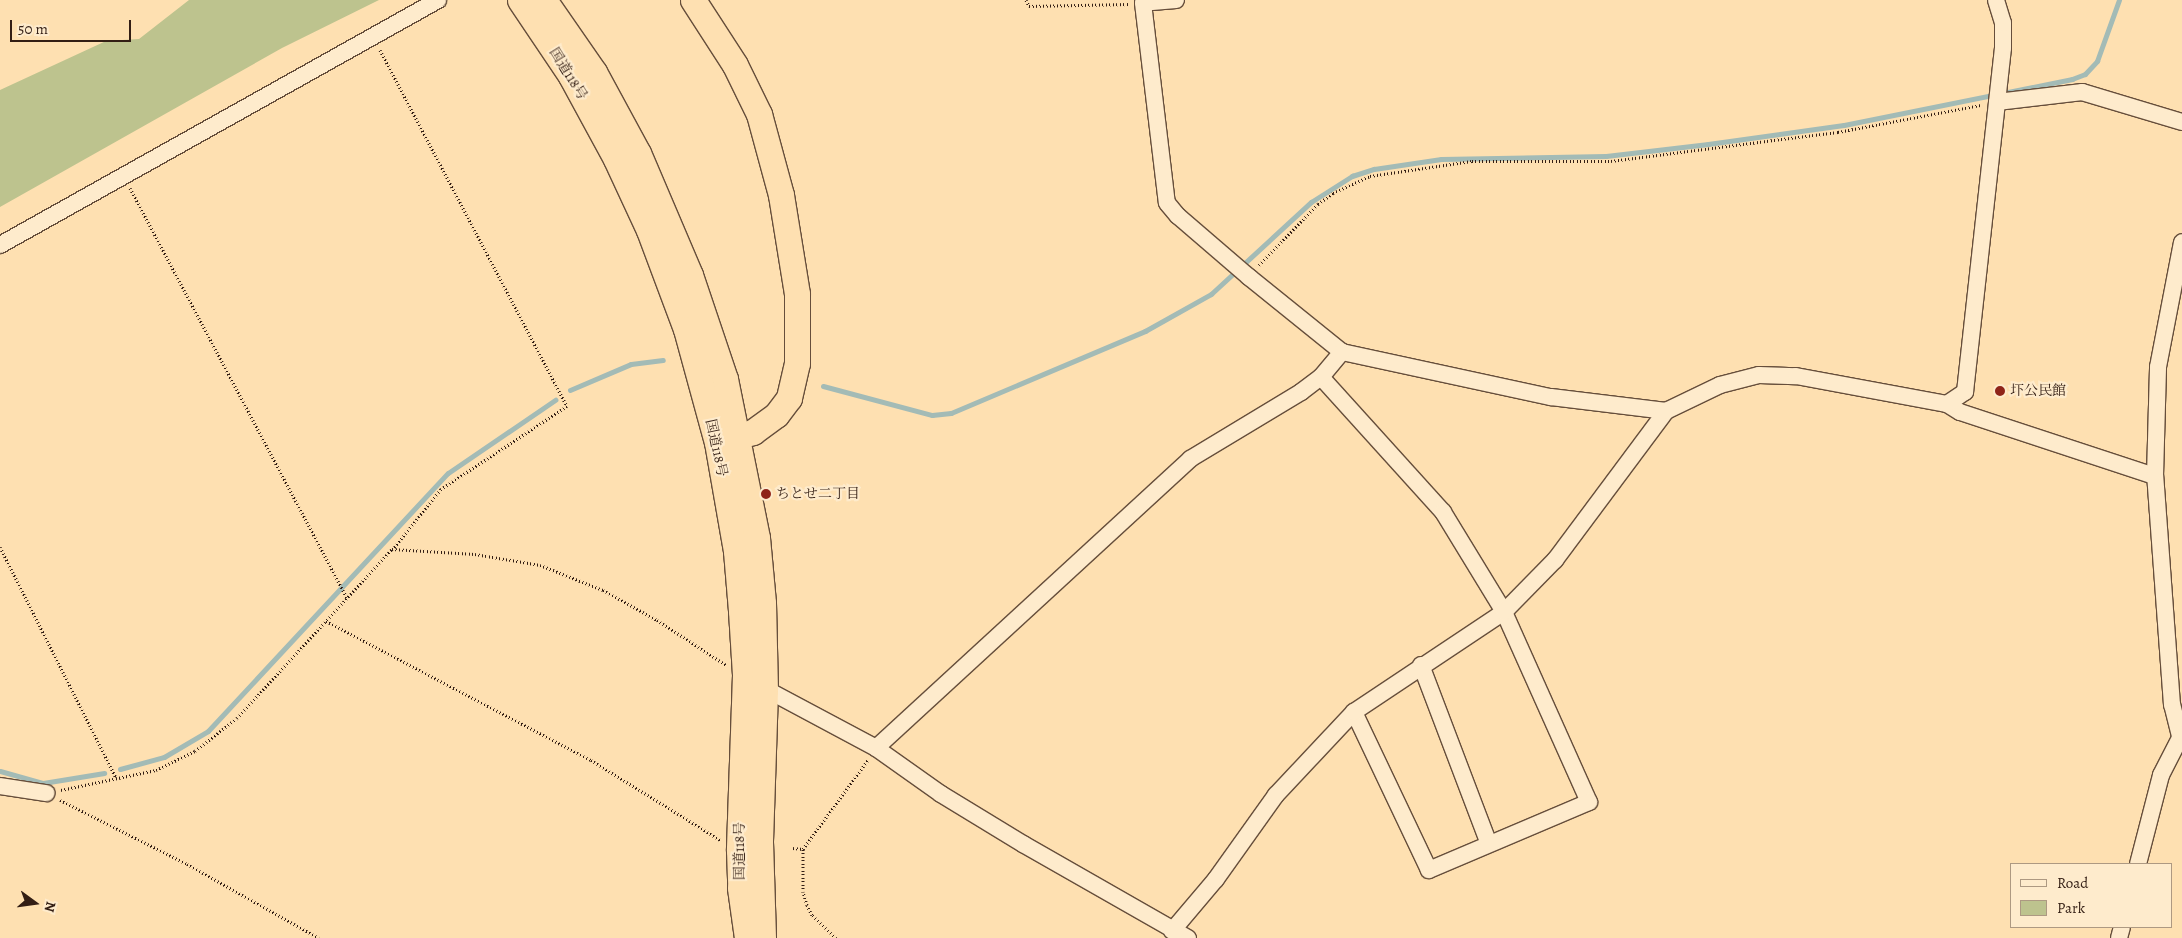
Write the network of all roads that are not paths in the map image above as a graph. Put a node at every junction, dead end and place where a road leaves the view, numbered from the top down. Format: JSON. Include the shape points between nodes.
{"nodes":[{"id":1,"x":438,"y":0,"type":"edge"},
{"id":2,"x":520,"y":0,"type":"edge"},
{"id":3,"x":544,"y":0,"type":"edge"},
{"id":4,"x":693,"y":0,"type":"edge"},
{"id":5,"x":1176,"y":0,"type":"edge"},
{"id":6,"x":1996,"y":0,"type":"edge"},
{"id":7,"x":1999,"y":94,"type":"junction"},
{"id":8,"x":2182,"y":122,"type":"edge"},
{"id":9,"x":2182,"y":242,"type":"edge"},
{"id":10,"x":0,"y":245,"type":"edge"},
{"id":11,"x":1342,"y":352,"type":"junction"},
{"id":12,"x":1321,"y":377,"type":"junction"},
{"id":13,"x":1947,"y":404,"type":"junction"},
{"id":14,"x":1666,"y":411,"type":"junction"},
{"id":15,"x":727,"y":440,"type":"junction"},
{"id":16,"x":2155,"y":476,"type":"junction"},
{"id":17,"x":1504,"y":612,"type":"junction"},
{"id":18,"x":1421,"y":665,"type":"junction"},
{"id":19,"x":745,"y":675,"type":"junction"},
{"id":20,"x":765,"y":690,"type":"junction"},
{"id":21,"x":1354,"y":712,"type":"junction"},
{"id":22,"x":2181,"y":735,"type":"edge"},
{"id":23,"x":876,"y":748,"type":"junction"},
{"id":24,"x":0,"y":786,"type":"edge"},
{"id":25,"x":46,"y":793,"type":"road end"},
{"id":26,"x":1489,"y":844,"type":"junction"},
{"id":27,"x":2138,"y":863,"type":"edge"},
{"id":28,"x":1172,"y":931,"type":"junction"},
{"id":29,"x":747,"y":938,"type":"edge"},
{"id":30,"x":763,"y":938,"type":"edge"},
{"id":31,"x":1188,"y":938,"type":"edge"}],
"edges":[{"from":1,"to":10,"type":"street"},
{"from":2,"to":15,"type":"highway","name":"国道118号","via":[[571,76],[616,159],[649,230]]},
{"from":3,"to":15,"type":"highway","name":"国道118号","via":[[594,72],[638,153],[668,221],[725,379]]},
{"from":4,"to":15,"type":"highway","via":[[735,65],[759,114],[781,195],[798,294],[797,363],[790,398],[753,432]]},
{"from":5,"to":11,"type":"street","via":[[1143,3],[1167,203],[1243,272]]},
{"from":6,"to":7,"type":"street","via":[[2003,23]]},
{"from":7,"to":8,"type":"street","via":[[2082,92]]},
{"from":7,"to":13,"type":"street","via":[[1968,379],[1965,392]]},
{"from":9,"to":16,"type":"street","via":[[2158,367]]},
{"from":11,"to":12,"type":"street"},
{"from":11,"to":14,"type":"street","via":[[1551,397]]},
{"from":12,"to":17,"type":"street","via":[[1443,512]]},
{"from":12,"to":23,"type":"street","via":[[1279,407],[1190,459]]},
{"from":13,"to":14,"type":"street","via":[[1796,376],[1759,374],[1720,385]]},
{"from":13,"to":16,"type":"street","via":[[1960,412]]},
{"from":14,"to":17,"type":"street","via":[[1555,560]]},
{"from":15,"to":19,"type":"highway","name":"国道118号"},
{"from":15,"to":20,"type":"highway","name":"国道118号","via":[[757,538],[763,603]]},
{"from":16,"to":22,"type":"street","via":[[2172,705]]},
{"from":17,"to":18,"type":"street"},
{"from":17,"to":26,"type":"street","via":[[1588,802]]},
{"from":18,"to":21,"type":"street"},
{"from":18,"to":26,"type":"street"},
{"from":19,"to":20,"type":"street"},
{"from":19,"to":29,"type":"highway","name":"国道118号","via":[[739,850]]},
{"from":20,"to":23,"type":"street"},
{"from":20,"to":30,"type":"highway","name":"国道118号","via":[[760,842]]},
{"from":21,"to":26,"type":"street","via":[[1429,870]]},
{"from":21,"to":28,"type":"street","via":[[1276,795],[1216,879]]},
{"from":22,"to":27,"type":"street","via":[[2161,775]]},
{"from":23,"to":28,"type":"street","via":[[941,794]]},
{"from":24,"to":25,"type":"street"},
{"from":28,"to":31,"type":"street"}]}
